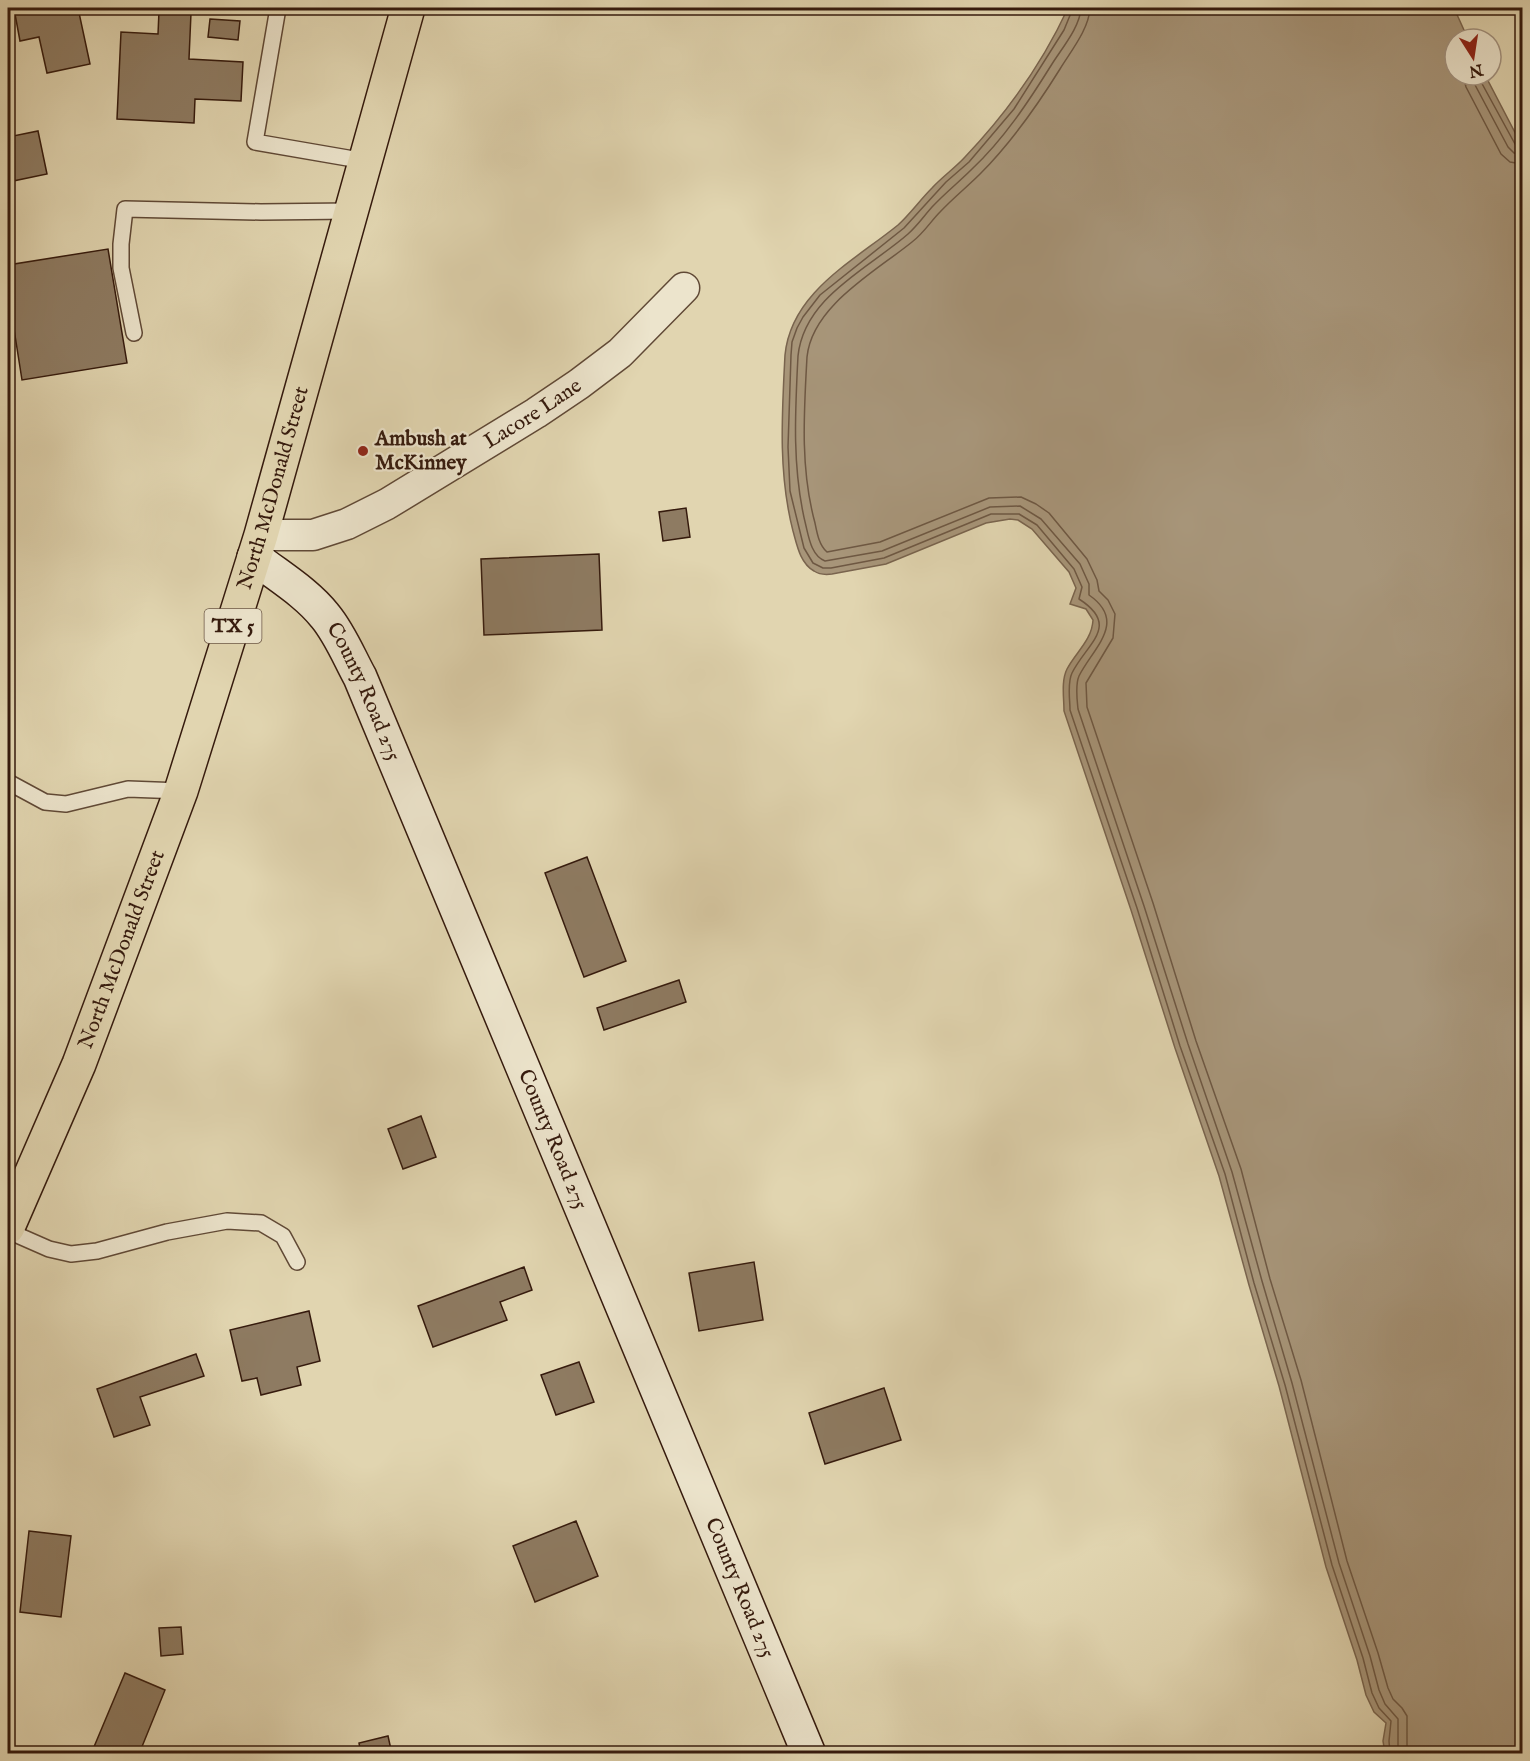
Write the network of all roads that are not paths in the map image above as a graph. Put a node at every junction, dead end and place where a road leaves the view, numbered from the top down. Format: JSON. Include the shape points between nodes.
{"nodes":[{"id":1,"x":278,"y":8,"type":"edge"},
{"id":2,"x":408,"y":8,"type":"edge"},
{"id":3,"x":365,"y":161,"type":"junction"},
{"id":4,"x":351,"y":211,"type":"junction"},
{"id":5,"x":684,"y":288,"type":"dead end"},
{"id":6,"x":134,"y":333,"type":"dead end"},
{"id":7,"x":257,"y":546,"type":"junction"},
{"id":8,"x":8,"y":782,"type":"edge"},
{"id":9,"x":181,"y":792,"type":"junction"},
{"id":10,"x":8,"y":1229,"type":"edge"},
{"id":11,"x":297,"y":1262,"type":"dead end"},
{"id":12,"x":808,"y":1754,"type":"edge"}],
"edges":[{"from":1,"to":3,"type":"lane","via":[[255,142]]},
{"from":2,"to":3,"type":"main road","name":"North McDonald Street","number":"TX 5"},
{"from":3,"to":4,"type":"main road","name":"North McDonald Street","number":"TX 5"},
{"from":4,"to":6,"type":"lane","via":[[125,209],[121,268]]},
{"from":4,"to":7,"type":"main road","name":"North McDonald Street","number":"TX 5"},
{"from":5,"to":7,"type":"street","name":"Lacore Lane","via":[[620,353],[579,384],[387,504],[313,535]]},
{"from":7,"to":9,"type":"main road","name":"North McDonald Street","number":"TX 5"},
{"from":7,"to":12,"type":"street","name":"County Road 275","via":[[326,617],[360,677]]},
{"from":8,"to":9,"type":"lane","via":[[45,802],[66,804],[128,789]]},
{"from":9,"to":10,"type":"main road","name":"North McDonald Street","number":"TX 5","via":[[79,1064]]},
{"from":10,"to":11,"type":"lane","via":[[49,1249],[71,1254],[227,1221],[261,1223],[283,1236]]}]}
